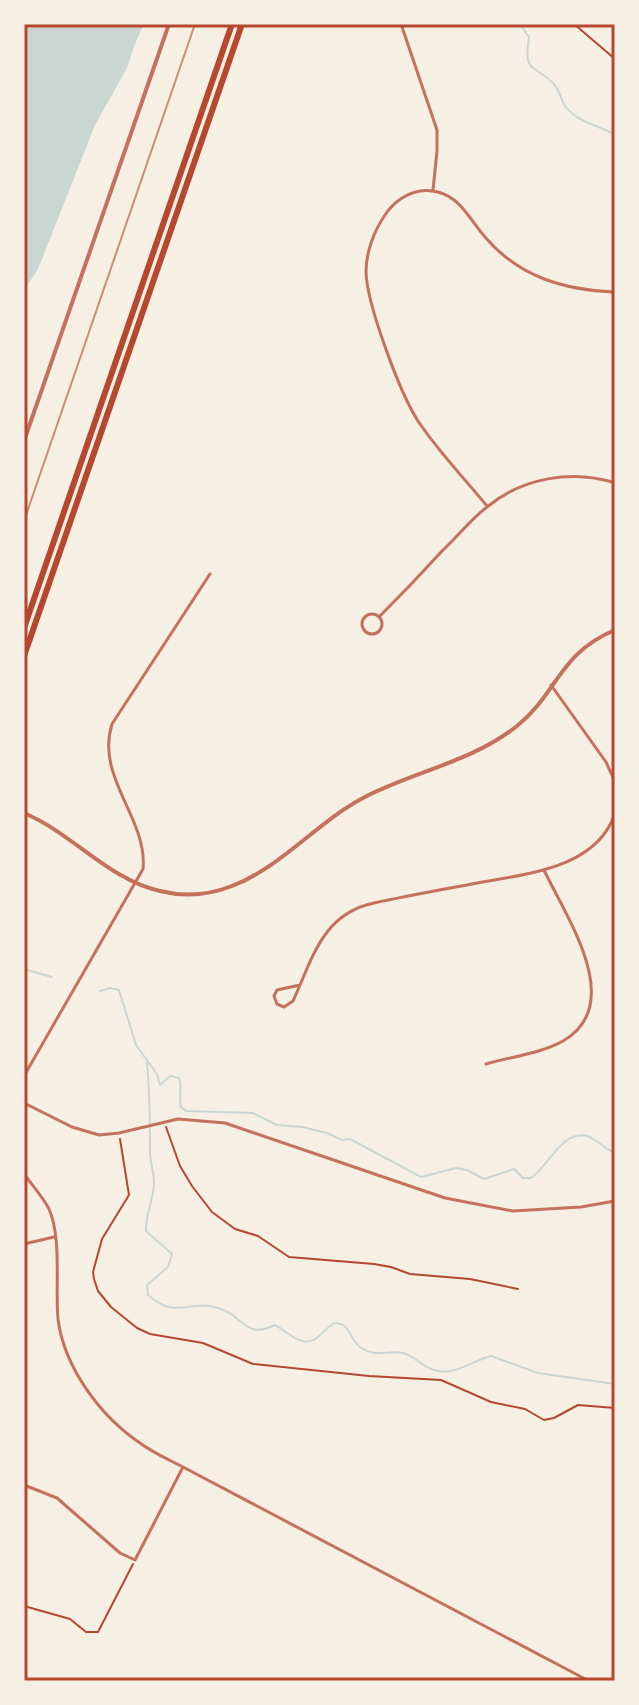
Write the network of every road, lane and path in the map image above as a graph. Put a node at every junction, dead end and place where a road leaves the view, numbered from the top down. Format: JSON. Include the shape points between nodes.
{"nodes":[{"id":1,"x":169,"y":24,"type":"edge"},
{"id":2,"x":232,"y":24,"type":"edge"},
{"id":3,"x":242,"y":24,"type":"edge"},
{"id":4,"x":401,"y":24,"type":"edge"},
{"id":5,"x":574,"y":24,"type":"edge"},
{"id":6,"x":615,"y":59,"type":"edge"},
{"id":7,"x":433,"y":190,"type":"junction"},
{"id":8,"x":615,"y":292,"type":"edge"},
{"id":9,"x":24,"y":441,"type":"edge"},
{"id":10,"x":615,"y":483,"type":"edge"},
{"id":11,"x":487,"y":506,"type":"junction"},
{"id":12,"x":210,"y":574,"type":"dead end"},
{"id":13,"x":379,"y":617,"type":"junction"},
{"id":14,"x":24,"y":628,"type":"edge"},
{"id":15,"x":615,"y":630,"type":"edge"},
{"id":16,"x":24,"y":656,"type":"edge"},
{"id":17,"x":551,"y":685,"type":"junction"},
{"id":18,"x":615,"y":782,"type":"edge"},
{"id":19,"x":24,"y":813,"type":"edge"},
{"id":20,"x":615,"y":813,"type":"edge"},
{"id":21,"x":544,"y":870,"type":"junction"},
{"id":22,"x":136,"y":883,"type":"junction"},
{"id":23,"x":300,"y":985,"type":"junction"},
{"id":24,"x":486,"y":1064,"type":"dead end"},
{"id":25,"x":24,"y":1076,"type":"edge"},
{"id":26,"x":24,"y":1103,"type":"edge"},
{"id":27,"x":166,"y":1127,"type":"dead end"},
{"id":28,"x":119,"y":1133,"type":"junction"},
{"id":29,"x":24,"y":1174,"type":"edge"},
{"id":30,"x":615,"y":1201,"type":"edge"},
{"id":31,"x":54,"y":1237,"type":"junction"},
{"id":32,"x":24,"y":1244,"type":"edge"},
{"id":33,"x":518,"y":1289,"type":"dead end"},
{"id":34,"x":615,"y":1408,"type":"edge"},
{"id":35,"x":183,"y":1467,"type":"junction"},
{"id":36,"x":24,"y":1485,"type":"edge"},
{"id":37,"x":135,"y":1560,"type":"junction"},
{"id":38,"x":24,"y":1606,"type":"edge"},
{"id":39,"x":589,"y":1681,"type":"edge"}],
"edges":[{"from":1,"to":9,"type":"street"},
{"from":2,"to":14,"type":"highway"},
{"from":3,"to":16,"type":"highway"},
{"from":4,"to":7,"type":"street","via":[[437,130]]},
{"from":5,"to":6,"type":"path"},
{"from":7,"to":8,"type":"street","via":[[456,200],[495,248],[521,269],[560,286]]},
{"from":7,"to":11,"type":"street","via":[[406,196],[388,210],[368,256],[368,286],[412,410]]},
{"from":10,"to":11,"type":"street","via":[[586,477],[547,479]]},
{"from":11,"to":13,"type":"street"},
{"from":12,"to":22,"type":"street","via":[[110,730],[110,763],[143,853]]},
{"from":13,"to":13,"type":"street","via":[[365,616],[365,631],[379,631]]},
{"from":15,"to":17,"type":"street","via":[[573,657]]},
{"from":17,"to":18,"type":"street"},
{"from":17,"to":22,"type":"street","via":[[534,710],[505,735],[357,801],[243,881],[187,895]]},
{"from":19,"to":22,"type":"street"},
{"from":20,"to":21,"type":"street","via":[[594,845]]},
{"from":21,"to":23,"type":"street","via":[[350,910],[327,930]]},
{"from":21,"to":24,"type":"street","via":[[589,964],[590,1012],[560,1043]]},
{"from":22,"to":25,"type":"street"},
{"from":23,"to":23,"type":"street","via":[[277,990],[277,1004],[290,1004]]},
{"from":26,"to":28,"type":"street","via":[[86,1132]]},
{"from":27,"to":33,"type":"path","via":[[177,1161],[212,1212],[289,1257],[374,1264]]},
{"from":28,"to":30,"type":"street","via":[[185,1119],[225,1123],[445,1198],[513,1211]]},
{"from":28,"to":34,"type":"path","via":[[129,1195],[102,1239],[93,1272],[104,1299],[137,1328],[154,1336],[203,1343],[253,1364],[441,1380],[544,1420],[578,1405]]},
{"from":29,"to":31,"type":"street","via":[[50,1210]]},
{"from":31,"to":32,"type":"street"},
{"from":31,"to":35,"type":"street","via":[[58,1318],[63,1347],[77,1373],[121,1430]]},
{"from":35,"to":37,"type":"street"},
{"from":35,"to":39,"type":"street"},
{"from":36,"to":37,"type":"street","via":[[57,1498]]},
{"from":37,"to":38,"type":"path","via":[[98,1632]]}]}
